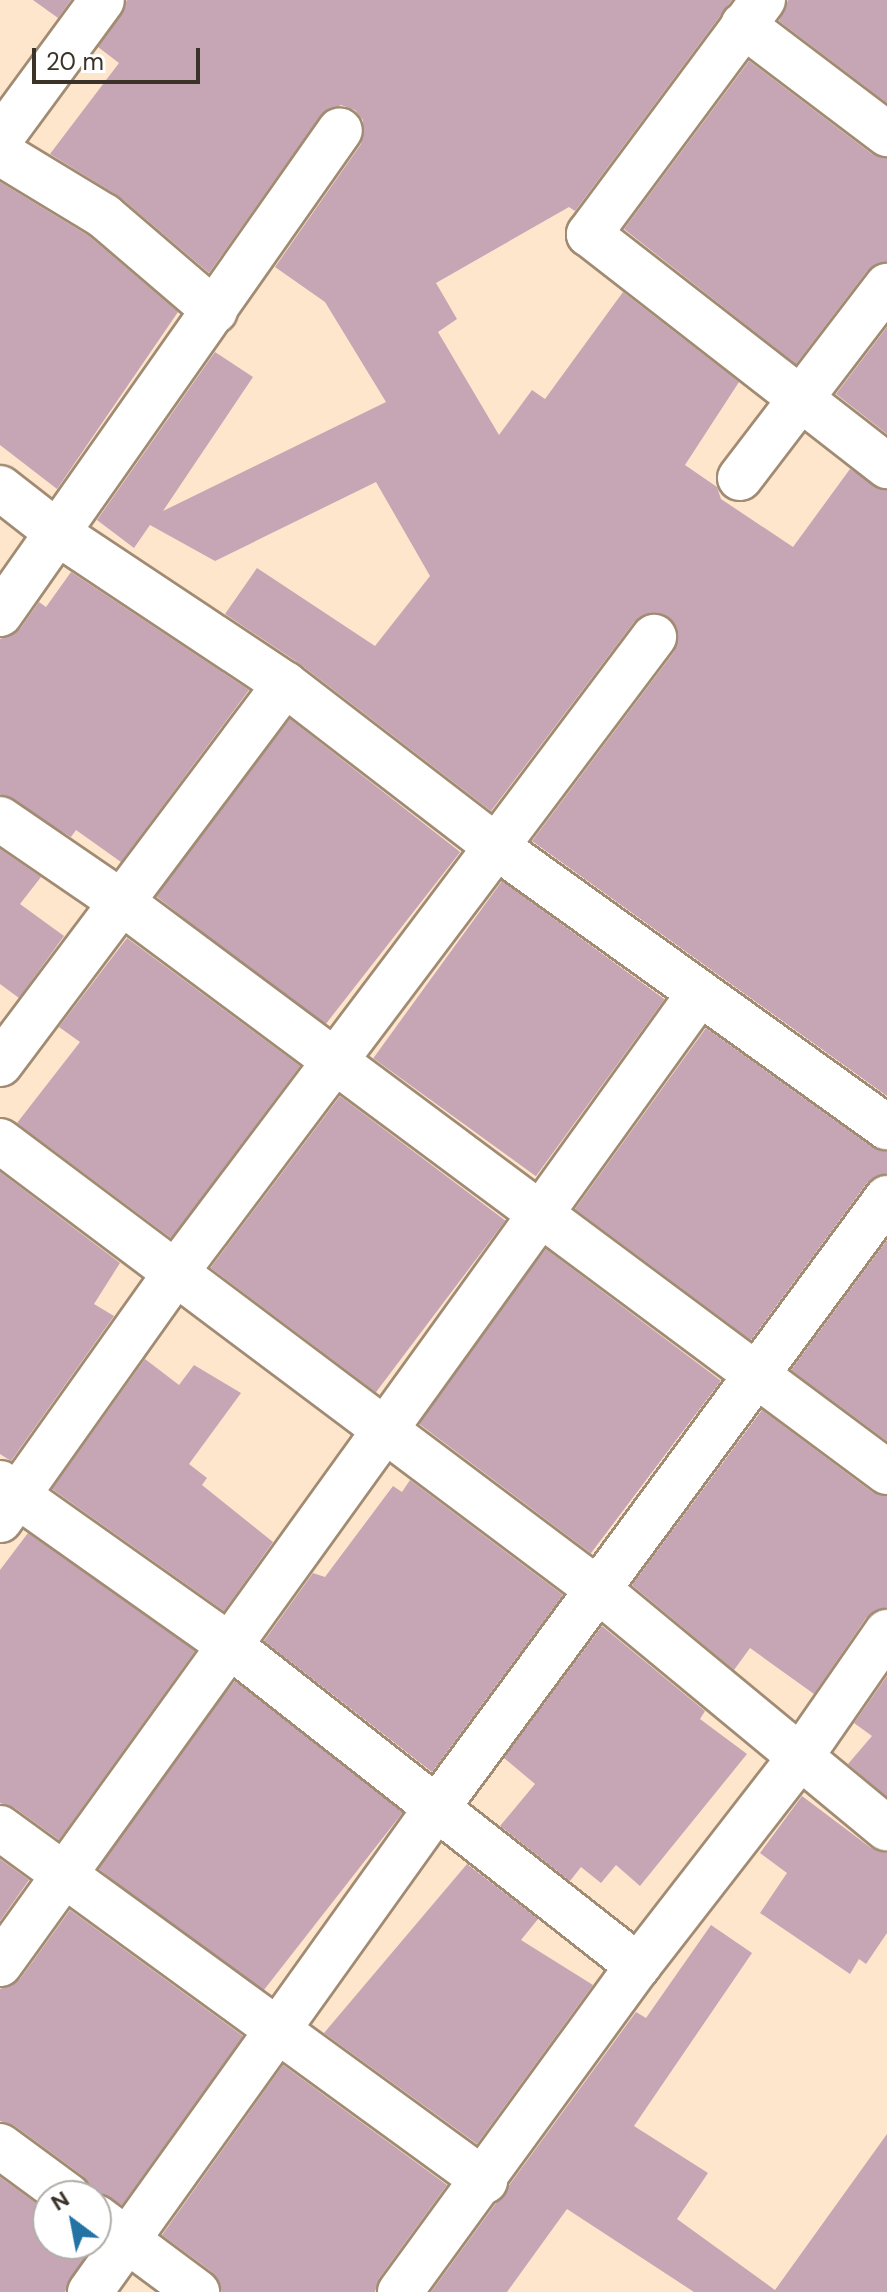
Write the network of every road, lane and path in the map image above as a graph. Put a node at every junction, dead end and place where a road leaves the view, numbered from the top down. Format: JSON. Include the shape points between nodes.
{"nodes":[{"id":1,"x":102,"y":0,"type":"edge"},
{"id":2,"x":753,"y":12,"type":"edge"},
{"id":3,"x":340,"y":130,"type":"dead end"},
{"id":4,"x":887,"y":134,"type":"edge"},
{"id":5,"x":0,"y":139,"type":"edge"},
{"id":6,"x":0,"y":153,"type":"edge"},
{"id":7,"x":887,"y":286,"type":"edge"},
{"id":8,"x":215,"y":311,"type":"junction"},
{"id":9,"x":800,"y":398,"type":"junction"},
{"id":10,"x":887,"y":466,"type":"edge"},
{"id":11,"x":740,"y":478,"type":"dead end"},
{"id":12,"x":0,"y":488,"type":"edge"},
{"id":13,"x":59,"y":534,"type":"junction"},
{"id":14,"x":0,"y":614,"type":"edge"},
{"id":15,"x":654,"y":637,"type":"dead end"},
{"id":16,"x":285,"y":684,"type":"junction"},
{"id":17,"x":0,"y":819,"type":"edge"},
{"id":18,"x":494,"y":845,"type":"junction"},
{"id":19,"x":124,"y":904,"type":"junction"},
{"id":20,"x":699,"y":994,"type":"junction"},
{"id":21,"x":334,"y":1060,"type":"junction"},
{"id":22,"x":0,"y":1064,"type":"edge"},
{"id":23,"x":887,"y":1127,"type":"edge"},
{"id":24,"x":0,"y":1141,"type":"edge"},
{"id":25,"x":887,"y":1198,"type":"edge"},
{"id":26,"x":543,"y":1215,"type":"junction"},
{"id":27,"x":176,"y":1272,"type":"junction"},
{"id":28,"x":756,"y":1374,"type":"junction"},
{"id":29,"x":387,"y":1432,"type":"junction"},
{"id":30,"x":887,"y":1472,"type":"edge"},
{"id":31,"x":6,"y":1500,"type":"edge"},
{"id":32,"x":601,"y":1592,"type":"junction"},
{"id":33,"x":887,"y":1632,"type":"edge"},
{"id":34,"x":229,"y":1645,"type":"junction"},
{"id":35,"x":801,"y":1756,"type":"junction"},
{"id":36,"x":435,"y":1810,"type":"junction"},
{"id":37,"x":0,"y":1828,"type":"edge"},
{"id":38,"x":887,"y":1829,"type":"edge"},
{"id":39,"x":64,"y":1876,"type":"junction"},
{"id":40,"x":0,"y":1964,"type":"edge"},
{"id":41,"x":638,"y":1966,"type":"junction"},
{"id":42,"x":278,"y":2028,"type":"junction"},
{"id":43,"x":0,"y":2146,"type":"edge"},
{"id":44,"x":46,"y":2180,"type":"edge"},
{"id":45,"x":485,"y":2181,"type":"junction"},
{"id":46,"x":112,"y":2228,"type":"edge"},
{"id":47,"x":101,"y":2260,"type":"edge"},
{"id":48,"x":90,"y":2292,"type":"edge"},
{"id":49,"x":197,"y":2292,"type":"edge"},
{"id":50,"x":400,"y":2292,"type":"edge"}],
"edges":[{"from":1,"to":5,"type":"street"},
{"from":2,"to":4,"type":"street"},
{"from":2,"to":9,"type":"street","via":[[589,234]]},
{"from":3,"to":8,"type":"street"},
{"from":6,"to":8,"type":"street","via":[[104,216]]},
{"from":7,"to":9,"type":"street"},
{"from":8,"to":13,"type":"street"},
{"from":9,"to":10,"type":"street"},
{"from":9,"to":11,"type":"street"},
{"from":12,"to":13,"type":"street"},
{"from":13,"to":14,"type":"street"},
{"from":13,"to":16,"type":"street"},
{"from":15,"to":18,"type":"street"},
{"from":16,"to":18,"type":"street"},
{"from":16,"to":19,"type":"street"},
{"from":17,"to":19,"type":"street"},
{"from":18,"to":20,"type":"street"},
{"from":18,"to":21,"type":"street"},
{"from":19,"to":21,"type":"street"},
{"from":19,"to":22,"type":"street"},
{"from":20,"to":23,"type":"street"},
{"from":20,"to":26,"type":"street"},
{"from":21,"to":26,"type":"street"},
{"from":21,"to":27,"type":"street"},
{"from":24,"to":27,"type":"street"},
{"from":25,"to":28,"type":"street"},
{"from":26,"to":28,"type":"street"},
{"from":26,"to":29,"type":"street"},
{"from":27,"to":29,"type":"street"},
{"from":27,"to":31,"type":"street"},
{"from":28,"to":30,"type":"street"},
{"from":28,"to":32,"type":"street"},
{"from":29,"to":32,"type":"street"},
{"from":29,"to":34,"type":"street"},
{"from":31,"to":34,"type":"street"},
{"from":32,"to":35,"type":"street"},
{"from":32,"to":36,"type":"street"},
{"from":33,"to":35,"type":"street"},
{"from":34,"to":36,"type":"street"},
{"from":34,"to":39,"type":"street"},
{"from":35,"to":38,"type":"street"},
{"from":35,"to":41,"type":"street"},
{"from":36,"to":41,"type":"street"},
{"from":36,"to":42,"type":"street"},
{"from":37,"to":39,"type":"street"},
{"from":39,"to":40,"type":"street"},
{"from":39,"to":42,"type":"street"},
{"from":41,"to":45,"type":"street"},
{"from":42,"to":45,"type":"street"},
{"from":42,"to":46,"type":"street"},
{"from":43,"to":44,"type":"street"},
{"from":45,"to":50,"type":"street"},
{"from":46,"to":49,"type":"street"},
{"from":47,"to":48,"type":"street"}]}
